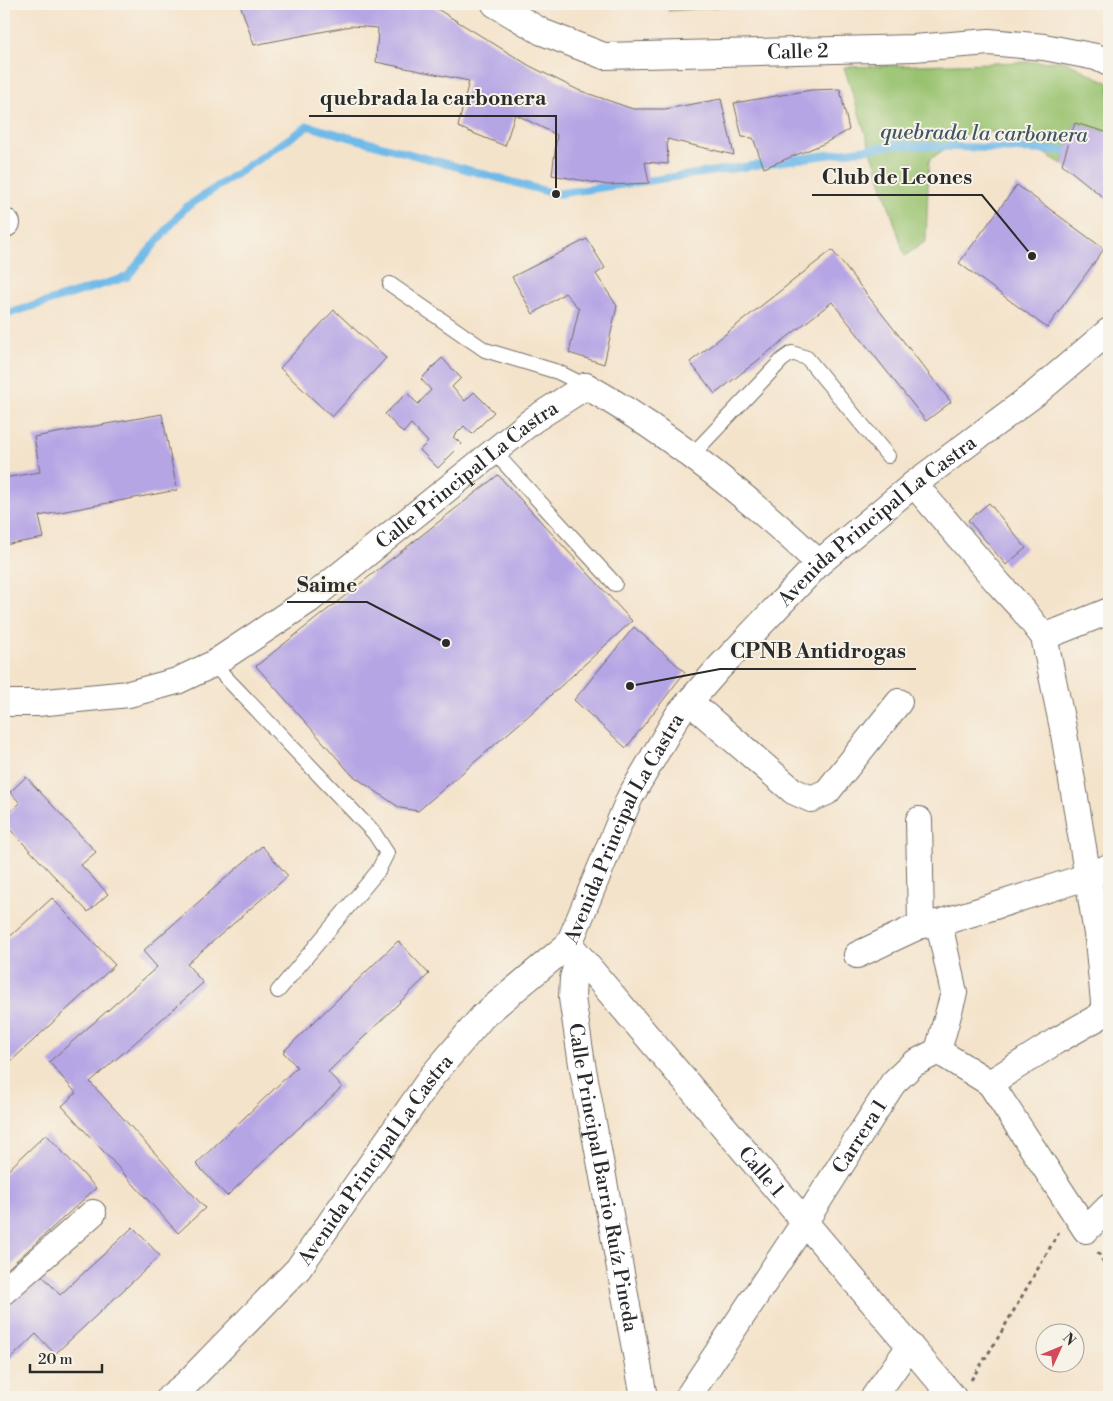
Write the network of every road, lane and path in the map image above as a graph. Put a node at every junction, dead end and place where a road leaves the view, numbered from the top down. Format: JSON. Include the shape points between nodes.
{"nodes":[{"id":1,"x":495,"y":4,"type":"edge"},
{"id":2,"x":1109,"y":63,"type":"edge"},
{"id":3,"x":390,"y":284,"type":"dead end"},
{"id":4,"x":1109,"y":331,"type":"edge"},
{"id":5,"x":586,"y":386,"type":"junction"},
{"id":6,"x":494,"y":452,"type":"junction"},
{"id":7,"x":691,"y":456,"type":"junction"},
{"id":8,"x":888,"y":456,"type":"dead end"},
{"id":9,"x":914,"y":484,"type":"junction"},
{"id":10,"x":819,"y":563,"type":"junction"},
{"id":11,"x":615,"y":584,"type":"dead end"},
{"id":12,"x":1109,"y":611,"type":"edge"},
{"id":13,"x":1044,"y":637,"type":"junction"},
{"id":14,"x":213,"y":664,"type":"junction"},
{"id":15,"x":690,"y":702,"type":"junction"},
{"id":16,"x":899,"y":702,"type":"dead end"},
{"id":17,"x":4,"y":703,"type":"edge"},
{"id":18,"x":919,"y":820,"type":"dead end"},
{"id":19,"x":1098,"y":872,"type":"edge"},
{"id":20,"x":930,"y":924,"type":"junction"},
{"id":21,"x":574,"y":950,"type":"junction"},
{"id":22,"x":857,"y":955,"type":"dead end"},
{"id":23,"x":278,"y":990,"type":"dead end"},
{"id":24,"x":1107,"y":1012,"type":"edge"},
{"id":25,"x":938,"y":1051,"type":"junction"},
{"id":26,"x":990,"y":1083,"type":"junction"},
{"id":27,"x":1109,"y":1207,"type":"edge"},
{"id":28,"x":93,"y":1213,"type":"dead end"},
{"id":29,"x":1079,"y":1220,"type":"junction"},
{"id":30,"x":804,"y":1223,"type":"junction"},
{"id":31,"x":4,"y":1290,"type":"edge"},
{"id":32,"x":910,"y":1346,"type":"junction"},
{"id":33,"x":960,"y":1391,"type":"edge"},
{"id":34,"x":185,"y":1393,"type":"edge"},
{"id":35,"x":644,"y":1397,"type":"edge"},
{"id":36,"x":688,"y":1397,"type":"edge"},
{"id":37,"x":874,"y":1397,"type":"edge"}],
"edges":[{"from":1,"to":2,"type":"street","name":"Calle 2","via":[[542,32],[604,56],[914,48],[989,42],[1044,47],[1096,57]]},
{"from":3,"to":5,"type":"lane","via":[[485,350],[558,372]]},
{"from":4,"to":9,"type":"street","name":"Avenida Principal La Castra","via":[[1036,394]]},
{"from":5,"to":6,"type":"street","name":"Calle Principal La Castra","via":[[539,416]]},
{"from":5,"to":7,"type":"street","via":[[625,408]]},
{"from":6,"to":11,"type":"lane"},
{"from":6,"to":14,"type":"street","name":"Calle Principal La Castra","via":[[309,600]]},
{"from":7,"to":8,"type":"lane","via":[[792,353],[807,358]]},
{"from":7,"to":10,"type":"street"},
{"from":9,"to":10,"type":"street","name":"Avenida Principal La Castra"},
{"from":9,"to":13,"type":"street"},
{"from":10,"to":15,"type":"street","name":"Avenida Principal La Castra"},
{"from":12,"to":13,"type":"street"},
{"from":13,"to":19,"type":"street"},
{"from":14,"to":17,"type":"street","name":"Calle Principal La Castra","via":[[177,681],[128,694]]},
{"from":14,"to":23,"type":"lane","via":[[374,834],[386,853],[378,872]]},
{"from":15,"to":16,"type":"street","via":[[793,791],[811,799],[827,792]]},
{"from":15,"to":21,"type":"street","name":"Avenida Principal La Castra","via":[[678,716],[630,797]]},
{"from":18,"to":20,"type":"street"},
{"from":19,"to":20,"type":"street"},
{"from":19,"to":24,"type":"street","via":[[1098,940]]},
{"from":20,"to":22,"type":"street"},
{"from":20,"to":25,"type":"street","via":[[954,993]]},
{"from":21,"to":30,"type":"street","name":"Calle 1"},
{"from":21,"to":34,"type":"street","name":"Avenida Principal La Castra","via":[[483,1016],[433,1075],[298,1269]]},
{"from":21,"to":35,"type":"street","name":"Calle Principal Barrio Ruíz Pineda","via":[[572,998],[582,1064]]},
{"from":24,"to":26,"type":"street"},
{"from":25,"to":26,"type":"street"},
{"from":25,"to":30,"type":"street","name":"Carrera 1","via":[[913,1064],[893,1084]]},
{"from":26,"to":29,"type":"street"},
{"from":27,"to":29,"type":"street"},
{"from":28,"to":31,"type":"street"},
{"from":29,"to":33,"type":"path","via":[[1044,1255],[995,1343]]},
{"from":30,"to":32,"type":"street","name":"Calle 1"},
{"from":30,"to":36,"type":"street","name":"Carrera 1"},
{"from":32,"to":33,"type":"street","name":"Calle 1"},
{"from":32,"to":37,"type":"street"}]}
